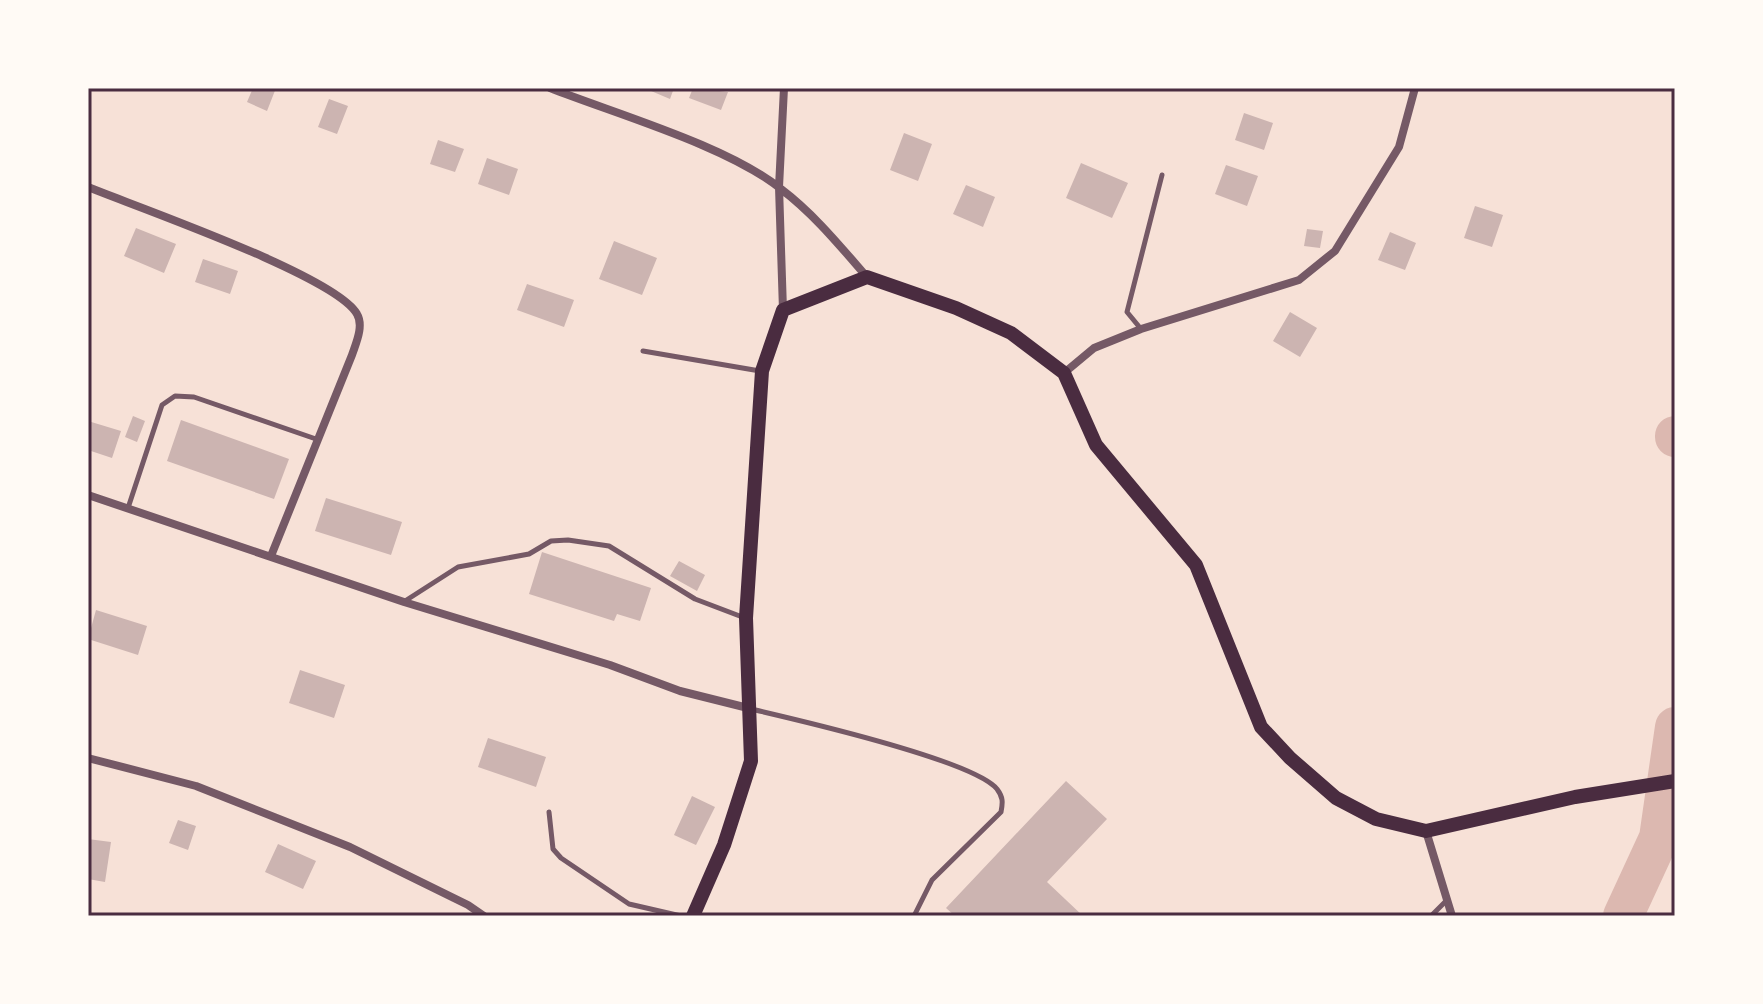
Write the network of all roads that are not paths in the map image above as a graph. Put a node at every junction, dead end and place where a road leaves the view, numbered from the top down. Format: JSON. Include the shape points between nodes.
{"nodes":[{"id":1,"x":550,"y":88,"type":"edge"},
{"id":2,"x":784,"y":88,"type":"edge"},
{"id":3,"x":1415,"y":88,"type":"edge"},
{"id":4,"x":1162,"y":175,"type":"dead end"},
{"id":5,"x":88,"y":187,"type":"edge"},
{"id":6,"x":779,"y":187,"type":"junction"},
{"id":7,"x":867,"y":277,"type":"junction"},
{"id":8,"x":783,"y":310,"type":"junction"},
{"id":9,"x":1141,"y":329,"type":"junction"},
{"id":10,"x":643,"y":351,"type":"dead end"},
{"id":11,"x":762,"y":371,"type":"junction"},
{"id":12,"x":1064,"y":373,"type":"junction"},
{"id":13,"x":316,"y":439,"type":"junction"},
{"id":14,"x":88,"y":495,"type":"edge"},
{"id":15,"x":128,"y":508,"type":"junction"},
{"id":16,"x":271,"y":556,"type":"junction"},
{"id":17,"x":404,"y":602,"type":"junction"},
{"id":18,"x":746,"y":618,"type":"junction"},
{"id":19,"x":748,"y":708,"type":"junction"},
{"id":20,"x":88,"y":758,"type":"edge"},
{"id":21,"x":1675,"y":781,"type":"edge"},
{"id":22,"x":549,"y":812,"type":"dead end"},
{"id":23,"x":1426,"y":831,"type":"junction"},
{"id":24,"x":1446,"y":901,"type":"junction"},
{"id":25,"x":484,"y":916,"type":"edge"},
{"id":26,"x":681,"y":916,"type":"edge"},
{"id":27,"x":693,"y":916,"type":"edge"},
{"id":28,"x":914,"y":916,"type":"edge"},
{"id":29,"x":1431,"y":916,"type":"edge"},
{"id":30,"x":1452,"y":916,"type":"edge"}],
"edges":[{"from":1,"to":6,"type":"street","via":[[719,153]]},
{"from":2,"to":6,"type":"street"},
{"from":3,"to":9,"type":"street","via":[[1399,147],[1335,251],[1299,280]]},
{"from":4,"to":9,"type":"lane","via":[[1127,312]]},
{"from":5,"to":13,"type":"street","via":[[278,263],[348,302],[360,327]]},
{"from":6,"to":7,"type":"street"},
{"from":6,"to":8,"type":"street"},
{"from":7,"to":8,"type":"main road"},
{"from":7,"to":12,"type":"main road","via":[[1011,333]]},
{"from":8,"to":11,"type":"main road"},
{"from":9,"to":12,"type":"street","via":[[1094,348]]},
{"from":10,"to":11,"type":"lane"},
{"from":11,"to":18,"type":"main road"},
{"from":12,"to":23,"type":"main road","via":[[1096,445],[1196,565],[1261,727],[1336,798],[1376,819]]},
{"from":13,"to":15,"type":"lane","via":[[194,397],[175,396],[162,405]]},
{"from":13,"to":16,"type":"street"},
{"from":14,"to":15,"type":"street"},
{"from":15,"to":16,"type":"street"},
{"from":16,"to":17,"type":"street"},
{"from":17,"to":18,"type":"lane","via":[[458,567],[529,554],[551,541],[568,540],[609,546],[695,599]]},
{"from":17,"to":19,"type":"street"},
{"from":18,"to":19,"type":"main road"},
{"from":19,"to":27,"type":"main road","via":[[751,761],[724,845]]},
{"from":19,"to":28,"type":"lane","via":[[929,756],[995,786],[1003,798],[1001,812],[932,880]]},
{"from":20,"to":25,"type":"street","via":[[210,792],[350,847]]},
{"from":21,"to":23,"type":"main road"},
{"from":22,"to":26,"type":"lane","via":[[553,849],[561,858],[629,904]]},
{"from":23,"to":24,"type":"street"},
{"from":24,"to":29,"type":"lane"},
{"from":24,"to":30,"type":"street"}]}
